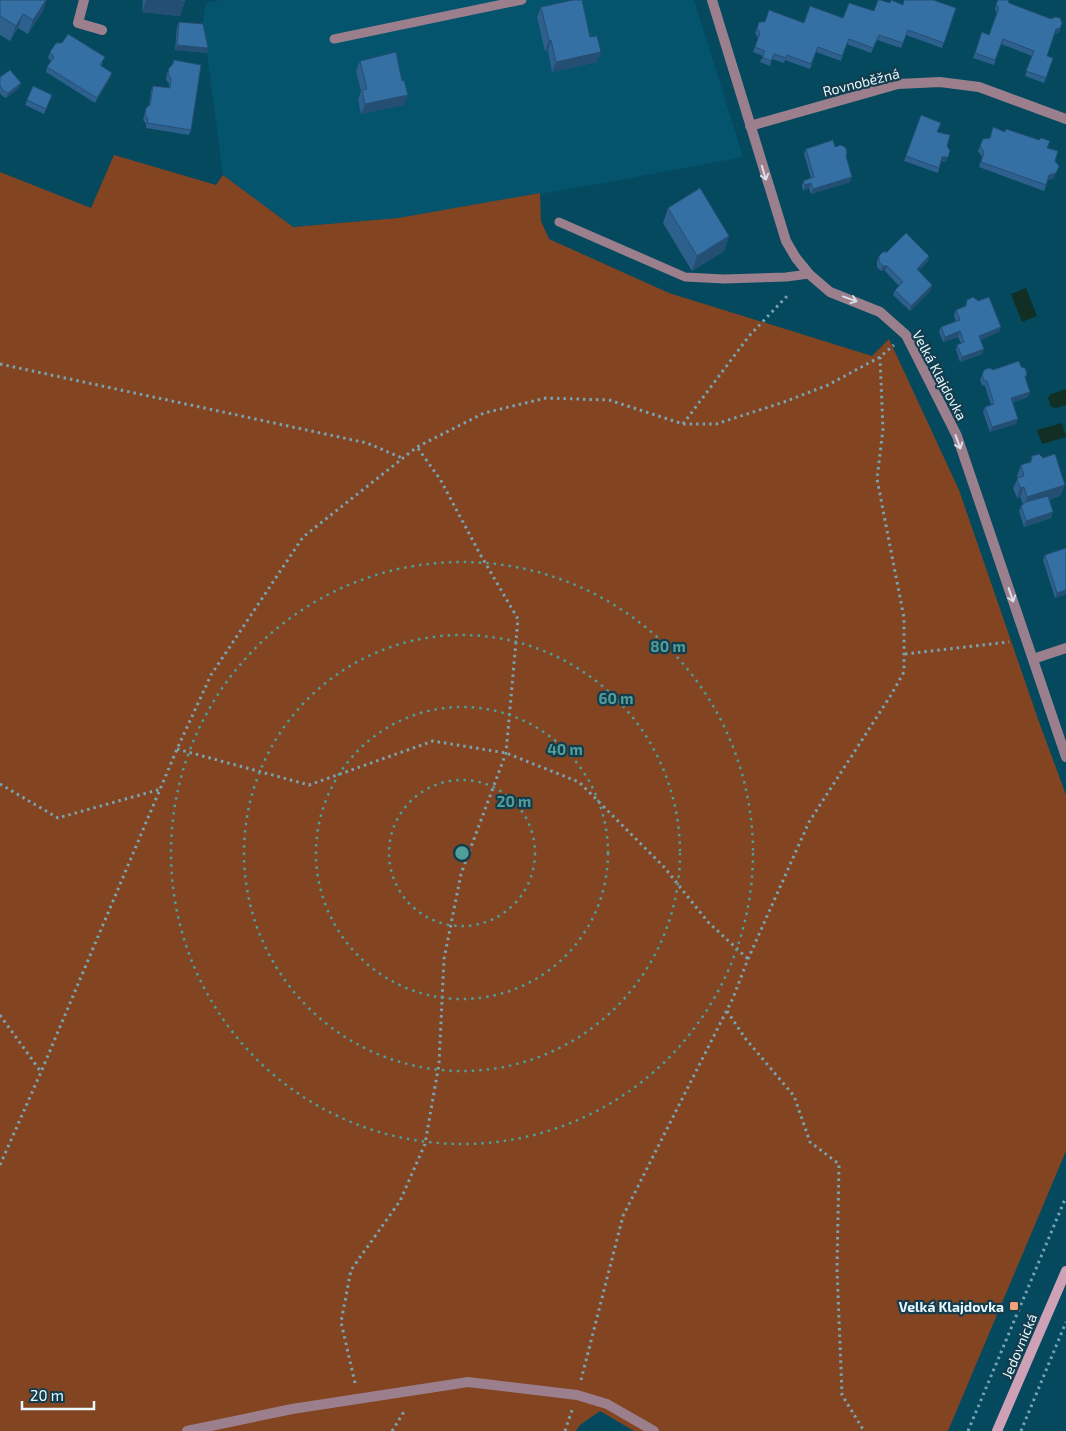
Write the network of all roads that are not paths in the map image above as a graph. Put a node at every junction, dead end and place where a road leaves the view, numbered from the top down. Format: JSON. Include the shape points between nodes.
{"nodes":[{"id":1,"x":84,"y":0,"type":"edge"},
{"id":2,"x":522,"y":0,"type":"edge"},
{"id":3,"x":712,"y":0,"type":"edge"},
{"id":4,"x":102,"y":30,"type":"dead end"},
{"id":5,"x":334,"y":39,"type":"dead end"},
{"id":6,"x":1066,"y":119,"type":"edge"},
{"id":7,"x":750,"y":126,"type":"junction"},
{"id":8,"x":559,"y":222,"type":"dead end"},
{"id":9,"x":809,"y":274,"type":"junction"},
{"id":10,"x":1066,"y":648,"type":"edge"},
{"id":11,"x":1033,"y":659,"type":"junction"},
{"id":12,"x":1066,"y":757,"type":"edge"},
{"id":13,"x":1066,"y":1271,"type":"edge"},
{"id":14,"x":187,"y":1431,"type":"edge"},
{"id":15,"x":654,"y":1431,"type":"edge"},
{"id":16,"x":997,"y":1431,"type":"edge"}],
"edges":[{"from":1,"to":4,"type":"street","via":[[78,23]]},
{"from":2,"to":5,"type":"lane"},
{"from":3,"to":7,"type":"street","name":"Velká Klajdovka"},
{"from":6,"to":7,"type":"street","name":"Rovnoběžná","via":[[978,88],[940,82],[898,84]]},
{"from":7,"to":9,"type":"street","name":"Velká Klajdovka","one_way":true,"via":[[786,241]]},
{"from":8,"to":9,"type":"lane","via":[[684,278]]},
{"from":9,"to":11,"type":"street","name":"Velká Klajdovka","one_way":true,"via":[[830,292],[880,312],[906,335],[957,436]]},
{"from":10,"to":11,"type":"street"},
{"from":11,"to":12,"type":"street","name":"Velká Klajdovka"},
{"from":13,"to":16,"type":"main road","name":"Jedovnická"},
{"from":14,"to":15,"type":"street","via":[[292,1409],[468,1382],[577,1395],[607,1404]]}]}
